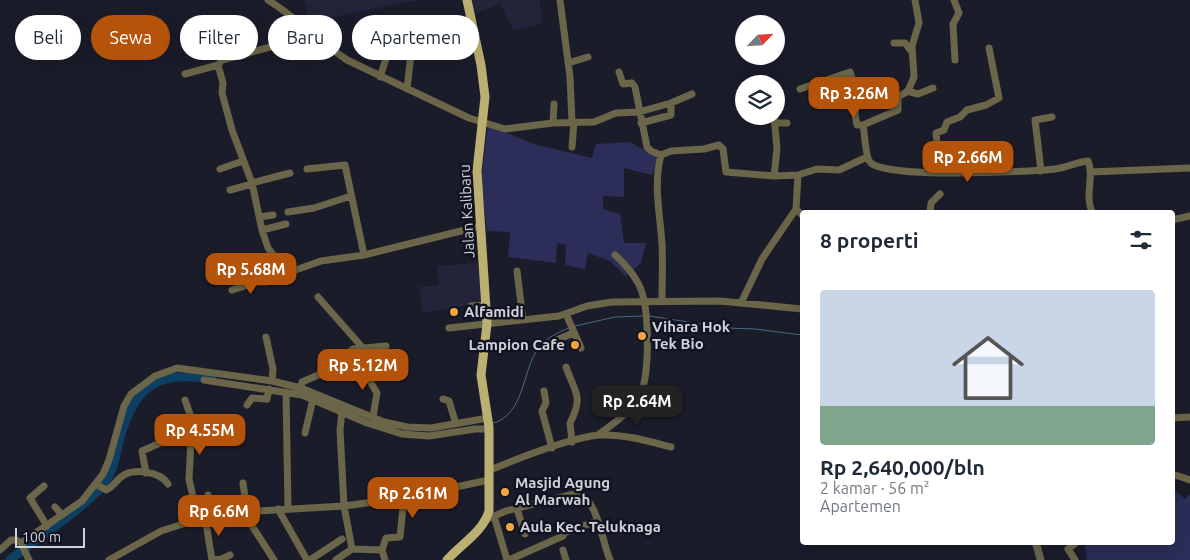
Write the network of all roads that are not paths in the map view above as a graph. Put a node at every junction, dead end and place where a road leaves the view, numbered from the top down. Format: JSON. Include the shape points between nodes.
{"nodes":[{"id":1,"x":268,"y":0,"type":"edge"},
{"id":2,"x":467,"y":0,"type":"edge"},
{"id":3,"x":560,"y":0,"type":"edge"},
{"id":4,"x":915,"y":0,"type":"edge"},
{"id":5,"x":954,"y":0,"type":"edge"},
{"id":6,"x":290,"y":15,"type":"edge"},
{"id":7,"x":894,"y":43,"type":"dead end"},
{"id":8,"x":268,"y":48,"type":"edge"},
{"id":9,"x":989,"y":48,"type":"dead end"},
{"id":10,"x":911,"y":51,"type":"junction"},
{"id":11,"x":342,"y":57,"type":"edge"},
{"id":12,"x":588,"y":57,"type":"dead end"},
{"id":13,"x":955,"y":60,"type":"dead end"},
{"id":14,"x":568,"y":63,"type":"junction"},
{"id":15,"x":218,"y":65,"type":"junction"},
{"id":16,"x":619,"y":72,"type":"dead end"},
{"id":17,"x":185,"y":74,"type":"dead end"},
{"id":18,"x":380,"y":77,"type":"junction"},
{"id":19,"x":800,"y":88,"type":"dead end"},
{"id":20,"x":933,"y":88,"type":"dead end"},
{"id":21,"x":407,"y":89,"type":"junction"},
{"id":22,"x":907,"y":92,"type":"junction"},
{"id":23,"x":692,"y":94,"type":"dead end"},
{"id":24,"x":671,"y":103,"type":"junction"},
{"id":25,"x":554,"y":104,"type":"dead end"},
{"id":26,"x":639,"y":112,"type":"junction"},
{"id":27,"x":1052,"y":116,"type":"dead end"},
{"id":28,"x":573,"y":122,"type":"junction"},
{"id":29,"x":483,"y":123,"type":"junction"},
{"id":30,"x":553,"y":123,"type":"junction"},
{"id":31,"x":641,"y":123,"type":"junction"},
{"id":32,"x":775,"y":125,"type":"edge"},
{"id":33,"x":863,"y":125,"type":"junction"},
{"id":34,"x":572,"y":147,"type":"dead end"},
{"id":35,"x":661,"y":155,"type":"junction"},
{"id":36,"x":867,"y":157,"type":"junction"},
{"id":37,"x":243,"y":161,"type":"junction"},
{"id":38,"x":1090,"y":168,"type":"junction"},
{"id":39,"x":1190,"y":168,"type":"edge"},
{"id":40,"x":220,"y":169,"type":"dead end"},
{"id":41,"x":307,"y":169,"type":"dead end"},
{"id":42,"x":1041,"y":170,"type":"junction"},
{"id":43,"x":940,"y":172,"type":"junction"},
{"id":44,"x":290,"y":173,"type":"dead end"},
{"id":45,"x":798,"y":175,"type":"junction"},
{"id":46,"x":774,"y":176,"type":"junction"},
{"id":47,"x":252,"y":184,"type":"junction"},
{"id":48,"x":230,"y":190,"type":"dead end"},
{"id":49,"x":940,"y":194,"type":"dead end"},
{"id":50,"x":351,"y":196,"type":"junction"},
{"id":51,"x":796,"y":208,"type":"junction"},
{"id":52,"x":930,"y":210,"type":"edge"},
{"id":53,"x":1091,"y":210,"type":"edge"},
{"id":54,"x":288,"y":212,"type":"dead end"},
{"id":55,"x":800,"y":213,"type":"edge"},
{"id":56,"x":273,"y":214,"type":"dead end"},
{"id":57,"x":1190,"y":216,"type":"edge"},
{"id":58,"x":260,"y":217,"type":"junction"},
{"id":59,"x":1175,"y":219,"type":"edge"},
{"id":60,"x":286,"y":224,"type":"dead end"},
{"id":61,"x":481,"y":226,"type":"junction"},
{"id":62,"x":262,"y":230,"type":"junction"},
{"id":63,"x":272,"y":254,"type":"junction"},
{"id":64,"x":364,"y":255,"type":"junction"},
{"id":65,"x":615,"y":255,"type":"dead end"},
{"id":66,"x":517,"y":271,"type":"dead end"},
{"id":67,"x":257,"y":282,"type":"junction"},
{"id":68,"x":267,"y":282,"type":"dead end"},
{"id":69,"x":232,"y":290,"type":"dead end"},
{"id":70,"x":318,"y":296,"type":"dead end"},
{"id":71,"x":662,"y":302,"type":"junction"},
{"id":72,"x":741,"y":303,"type":"junction"},
{"id":73,"x":645,"y":304,"type":"junction"},
{"id":74,"x":486,"y":305,"type":"junction"},
{"id":75,"x":471,"y":306,"type":"dead end"},
{"id":76,"x":800,"y":309,"type":"edge"},
{"id":77,"x":567,"y":318,"type":"junction"},
{"id":78,"x":523,"y":320,"type":"junction"},
{"id":79,"x":487,"y":324,"type":"junction"},
{"id":80,"x":449,"y":328,"type":"dead end"},
{"id":81,"x":572,"y":332,"type":"junction"},
{"id":82,"x":266,"y":337,"type":"dead end"},
{"id":83,"x":550,"y":343,"type":"dead end"},
{"id":84,"x":386,"y":346,"type":"dead end"},
{"id":85,"x":362,"y":347,"type":"junction"},
{"id":86,"x":581,"y":348,"type":"dead end"},
{"id":87,"x":360,"y":364,"type":"dead end"},
{"id":88,"x":566,"y":367,"type":"dead end"},
{"id":89,"x":204,"y":380,"type":"dead end"},
{"id":90,"x":272,"y":381,"type":"junction"},
{"id":91,"x":301,"y":388,"type":"junction"},
{"id":92,"x":269,"y":389,"type":"junction"},
{"id":93,"x":544,"y":391,"type":"dead end"},
{"id":94,"x":286,"y":392,"type":"junction"},
{"id":95,"x":313,"y":399,"type":"junction"},
{"id":96,"x":442,"y":399,"type":"dead end"},
{"id":97,"x":185,"y":400,"type":"dead end"},
{"id":98,"x":247,"y":405,"type":"dead end"},
{"id":99,"x":342,"y":411,"type":"junction"},
{"id":100,"x":373,"y":417,"type":"junction"},
{"id":101,"x":1190,"y":417,"type":"edge"},
{"id":102,"x":1175,"y":418,"type":"edge"},
{"id":103,"x":456,"y":424,"type":"junction"},
{"id":104,"x":488,"y":424,"type":"junction"},
{"id":105,"x":304,"y":432,"type":"dead end"},
{"id":106,"x":191,"y":435,"type":"junction"},
{"id":107,"x":598,"y":435,"type":"junction"},
{"id":108,"x":572,"y":442,"type":"junction"},
{"id":109,"x":552,"y":448,"type":"junction"},
{"id":110,"x":671,"y":448,"type":"dead end"},
{"id":111,"x":490,"y":470,"type":"junction"},
{"id":112,"x":146,"y":473,"type":"junction"},
{"id":113,"x":1175,"y":475,"type":"edge"},
{"id":114,"x":489,"y":480,"type":"junction"},
{"id":115,"x":1190,"y":480,"type":"edge"},
{"id":116,"x":243,"y":482,"type":"dead end"},
{"id":117,"x":168,"y":484,"type":"dead end"},
{"id":118,"x":44,"y":486,"type":"dead end"},
{"id":119,"x":100,"y":486,"type":"junction"},
{"id":120,"x":208,"y":495,"type":"dead end"},
{"id":121,"x":404,"y":498,"type":"junction"},
{"id":122,"x":344,"y":506,"type":"junction"},
{"id":123,"x":55,"y":507,"type":"dead end"},
{"id":124,"x":278,"y":509,"type":"junction"},
{"id":125,"x":288,"y":509,"type":"junction"},
{"id":126,"x":517,"y":509,"type":"junction"},
{"id":127,"x":245,"y":512,"type":"junction"},
{"id":128,"x":62,"y":515,"type":"junction"},
{"id":129,"x":490,"y":517,"type":"junction"},
{"id":130,"x":205,"y":518,"type":"junction"},
{"id":131,"x":597,"y":520,"type":"junction"},
{"id":132,"x":47,"y":526,"type":"junction"},
{"id":133,"x":525,"y":534,"type":"dead end"},
{"id":134,"x":342,"y":539,"type":"dead end"},
{"id":135,"x":21,"y":544,"type":"junction"},
{"id":136,"x":1037,"y":545,"type":"edge"},
{"id":137,"x":1073,"y":545,"type":"edge"},
{"id":138,"x":352,"y":548,"type":"junction"},
{"id":139,"x":0,"y":550,"type":"edge"},
{"id":140,"x":382,"y":550,"type":"junction"},
{"id":141,"x":563,"y":550,"type":"dead end"},
{"id":142,"x":230,"y":555,"type":"dead end"},
{"id":143,"x":27,"y":556,"type":"edge"},
{"id":144,"x":109,"y":560,"type":"edge"},
{"id":145,"x":212,"y":560,"type":"edge"},
{"id":146,"x":274,"y":560,"type":"edge"},
{"id":147,"x":309,"y":560,"type":"edge"},
{"id":148,"x":336,"y":560,"type":"edge"},
{"id":149,"x":385,"y":560,"type":"edge"},
{"id":150,"x":447,"y":560,"type":"edge"},
{"id":151,"x":508,"y":560,"type":"edge"},
{"id":152,"x":566,"y":560,"type":"edge"},
{"id":153,"x":610,"y":560,"type":"edge"},
{"id":154,"x":1041,"y":560,"type":"edge"},
{"id":155,"x":1075,"y":560,"type":"edge"}],
"edges":[{"from":1,"to":6,"type":"street"},
{"from":2,"to":29,"type":"main road","name":"Jalan Kalibaru","via":[[482,65]]},
{"from":3,"to":14,"type":"street"},
{"from":4,"to":10,"type":"street","via":[[919,27]]},
{"from":5,"to":13,"type":"street","via":[[959,13],[953,24]]},
{"from":7,"to":10,"type":"street","via":[[905,43]]},
{"from":8,"to":15,"type":"street","via":[[222,60]]},
{"from":9,"to":43,"type":"street","via":[[999,98],[967,110],[936,133]]},
{"from":10,"to":22,"type":"street","via":[[914,77]]},
{"from":11,"to":18,"type":"street"},
{"from":12,"to":14,"type":"street"},
{"from":14,"to":28,"type":"street"},
{"from":15,"to":17,"type":"street"},
{"from":15,"to":37,"type":"street","via":[[222,93]]},
{"from":16,"to":26,"type":"street","via":[[623,84],[634,85]]},
{"from":18,"to":21,"type":"street"},
{"from":18,"to":21,"type":"street","via":[[391,46],[409,51]]},
{"from":19,"to":33,"type":"street","via":[[850,72],[856,93],[855,119],[857,125]]},
{"from":20,"to":22,"type":"street","via":[[918,94]]},
{"from":21,"to":29,"type":"street"},
{"from":22,"to":33,"type":"street","via":[[898,97],[898,110]]},
{"from":23,"to":24,"type":"street"},
{"from":24,"to":26,"type":"street"},
{"from":24,"to":31,"type":"street","via":[[671,115]]},
{"from":25,"to":30,"type":"street"},
{"from":26,"to":28,"type":"street","via":[[616,113],[594,122]]},
{"from":26,"to":31,"type":"street"},
{"from":27,"to":42,"type":"street","via":[[1031,120]]},
{"from":28,"to":30,"type":"street"},
{"from":28,"to":34,"type":"street"},
{"from":29,"to":30,"type":"street","via":[[511,130]]},
{"from":29,"to":61,"type":"main road","name":"Jalan Kalibaru","via":[[477,171]]},
{"from":31,"to":35,"type":"street","via":[[649,149]]},
{"from":32,"to":46,"type":"street","via":[[777,149]]},
{"from":33,"to":36,"type":"street"},
{"from":35,"to":46,"type":"street","via":[[719,145],[723,149],[726,172]]},
{"from":35,"to":71,"type":"street","via":[[657,188],[662,243]]},
{"from":36,"to":43,"type":"street","via":[[880,168]]},
{"from":36,"to":45,"type":"street","via":[[840,170],[817,168]]},
{"from":37,"to":40,"type":"street"},
{"from":37,"to":47,"type":"street"},
{"from":38,"to":39,"type":"street"},
{"from":38,"to":42,"type":"street","via":[[1080,162]]},
{"from":38,"to":53,"type":"street","via":[[1088,197]]},
{"from":41,"to":50,"type":"street","via":[[343,164],[348,172]]},
{"from":42,"to":43,"type":"street"},
{"from":44,"to":47,"type":"street"},
{"from":45,"to":46,"type":"street"},
{"from":45,"to":51,"type":"street"},
{"from":47,"to":48,"type":"street"},
{"from":47,"to":58,"type":"street"},
{"from":49,"to":52,"type":"street","via":[[931,203]]},
{"from":50,"to":54,"type":"street","via":[[314,208]]},
{"from":50,"to":64,"type":"street"},
{"from":51,"to":55,"type":"street"},
{"from":51,"to":72,"type":"street","via":[[762,259]]},
{"from":56,"to":58,"type":"street"},
{"from":57,"to":59,"type":"street"},
{"from":58,"to":62,"type":"street"},
{"from":60,"to":62,"type":"street"},
{"from":61,"to":64,"type":"street"},
{"from":61,"to":74,"type":"main road","name":"Jalan Kalibaru"},
{"from":62,"to":63,"type":"street"},
{"from":63,"to":64,"type":"street","via":[[289,273],[321,261]]},
{"from":63,"to":67,"type":"street","via":[[257,261]]},
{"from":65,"to":73,"type":"street","via":[[640,286]]},
{"from":66,"to":78,"type":"street"},
{"from":67,"to":68,"type":"street"},
{"from":67,"to":69,"type":"street"},
{"from":70,"to":85,"type":"street"},
{"from":71,"to":72,"type":"street"},
{"from":71,"to":73,"type":"street"},
{"from":72,"to":76,"type":"street"},
{"from":73,"to":77,"type":"street","via":[[599,303]]},
{"from":73,"to":107,"type":"street","via":[[648,340],[641,394],[624,414]]},
{"from":74,"to":75,"type":"street"},
{"from":74,"to":79,"type":"main road","name":"Jalan Kalibaru"},
{"from":77,"to":78,"type":"street"},
{"from":77,"to":81,"type":"street"},
{"from":78,"to":79,"type":"street"},
{"from":79,"to":80,"type":"street"},
{"from":79,"to":104,"type":"main road","name":"Jalan Kalibaru","via":[[481,375]]},
{"from":81,"to":83,"type":"street"},
{"from":81,"to":86,"type":"street"},
{"from":82,"to":90,"type":"street"},
{"from":84,"to":85,"type":"street"},
{"from":85,"to":91,"type":"street","via":[[347,352],[323,373],[304,380]]},
{"from":87,"to":100,"type":"street","via":[[377,393]]},
{"from":88,"to":108,"type":"street","via":[[577,393],[576,413],[570,423]]},
{"from":89,"to":92,"type":"street"},
{"from":90,"to":91,"type":"street"},
{"from":90,"to":119,"type":"street","via":[[185,368],[155,376],[131,394],[124,406]]},
{"from":91,"to":100,"type":"street"},
{"from":92,"to":94,"type":"street"},
{"from":92,"to":98,"type":"street","via":[[267,399],[252,398]]},
{"from":93,"to":109,"type":"street","via":[[546,403],[542,411]]},
{"from":94,"to":95,"type":"street"},
{"from":94,"to":125,"type":"street"},
{"from":95,"to":99,"type":"street"},
{"from":95,"to":105,"type":"street"},
{"from":96,"to":103,"type":"street","via":[[448,399]]},
{"from":97,"to":106,"type":"street","via":[[191,414]]},
{"from":99,"to":104,"type":"street","via":[[366,423],[406,435],[429,436]]},
{"from":99,"to":122,"type":"street"},
{"from":100,"to":103,"type":"street","via":[[407,427],[432,428]]},
{"from":101,"to":102,"type":"street"},
{"from":103,"to":104,"type":"street"},
{"from":104,"to":111,"type":"main road","name":"Jalan Kalibaru"},
{"from":106,"to":112,"type":"street","via":[[142,451]]},
{"from":106,"to":130,"type":"street","via":[[189,479]]},
{"from":107,"to":108,"type":"street"},
{"from":107,"to":110,"type":"street","via":[[638,438]]},
{"from":108,"to":109,"type":"street"},
{"from":109,"to":111,"type":"street"},
{"from":111,"to":114,"type":"main road","name":"Jalan Kalibaru"},
{"from":112,"to":117,"type":"street","via":[[157,474]]},
{"from":112,"to":119,"type":"street","via":[[125,475],[110,488]]},
{"from":113,"to":115,"type":"street"},
{"from":114,"to":121,"type":"street"},
{"from":114,"to":129,"type":"main road","name":"Jalan Kalibaru"},
{"from":116,"to":127,"type":"street"},
{"from":118,"to":132,"type":"street","via":[[30,498]]},
{"from":119,"to":128,"type":"street"},
{"from":120,"to":130,"type":"street"},
{"from":121,"to":122,"type":"street"},
{"from":121,"to":140,"type":"street","via":[[400,537],[386,538]]},
{"from":122,"to":125,"type":"street"},
{"from":122,"to":138,"type":"street"},
{"from":123,"to":128,"type":"street"},
{"from":124,"to":125,"type":"street"},
{"from":124,"to":127,"type":"street"},
{"from":124,"to":147,"type":"street"},
{"from":126,"to":129,"type":"street"},
{"from":126,"to":131,"type":"street","via":[[578,493],[587,498]]},
{"from":126,"to":133,"type":"street"},
{"from":127,"to":130,"type":"street"},
{"from":127,"to":146,"type":"street"},
{"from":128,"to":132,"type":"street"},
{"from":129,"to":150,"type":"main road"},
{"from":129,"to":151,"type":"street"},
{"from":130,"to":144,"type":"street","via":[[161,531]]},
{"from":130,"to":145,"type":"street"},
{"from":131,"to":151,"type":"street"},
{"from":131,"to":153,"type":"street"},
{"from":132,"to":135,"type":"street"},
{"from":134,"to":147,"type":"street"},
{"from":135,"to":139,"type":"street","via":[[13,540]]},
{"from":135,"to":143,"type":"street"},
{"from":136,"to":154,"type":"street"},
{"from":137,"to":155,"type":"street","via":[[1068,549]]},
{"from":138,"to":140,"type":"street"},
{"from":138,"to":148,"type":"street"},
{"from":140,"to":149,"type":"street"},
{"from":141,"to":152,"type":"street"},
{"from":142,"to":145,"type":"street"}]}
